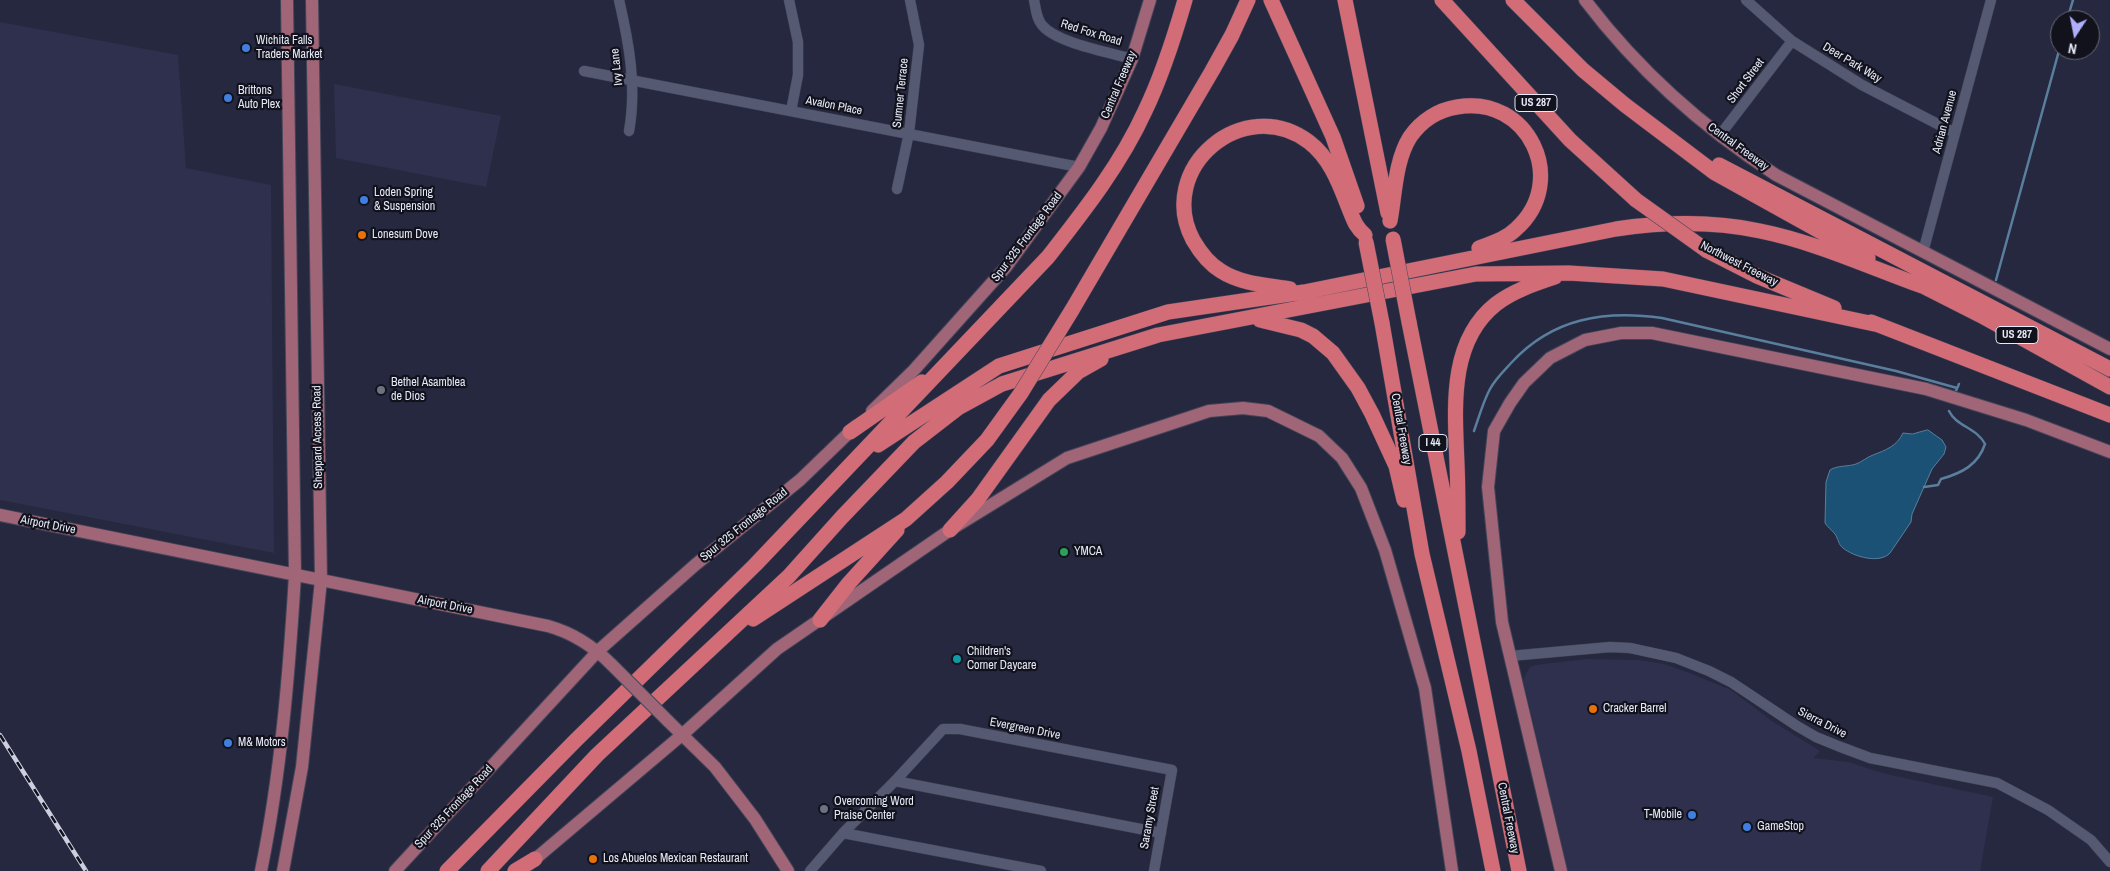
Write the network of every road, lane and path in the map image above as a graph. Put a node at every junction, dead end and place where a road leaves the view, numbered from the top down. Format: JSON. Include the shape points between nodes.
{"nodes":[{"id":1,"x":287,"y":0,"type":"edge"},
{"id":2,"x":312,"y":0,"type":"edge"},
{"id":3,"x":619,"y":0,"type":"edge"},
{"id":4,"x":789,"y":0,"type":"edge"},
{"id":5,"x":910,"y":0,"type":"edge"},
{"id":6,"x":1034,"y":0,"type":"edge"},
{"id":7,"x":1150,"y":0,"type":"edge"},
{"id":8,"x":1185,"y":0,"type":"edge"},
{"id":9,"x":1248,"y":0,"type":"edge"},
{"id":10,"x":1271,"y":0,"type":"edge"},
{"id":11,"x":1345,"y":0,"type":"edge"},
{"id":12,"x":1442,"y":0,"type":"edge"},
{"id":13,"x":1513,"y":0,"type":"edge"},
{"id":14,"x":1585,"y":0,"type":"edge"},
{"id":15,"x":1746,"y":0,"type":"edge"},
{"id":16,"x":1991,"y":0,"type":"edge"},
{"id":17,"x":1792,"y":41,"type":"junction"},
{"id":18,"x":1132,"y":59,"type":"junction"},
{"id":19,"x":584,"y":71,"type":"dead end"},
{"id":20,"x":632,"y":80,"type":"junction"},
{"id":21,"x":1625,"y":105,"type":"junction"},
{"id":22,"x":791,"y":111,"type":"junction"},
{"id":23,"x":629,"y":131,"type":"dead end"},
{"id":24,"x":909,"y":133,"type":"junction"},
{"id":25,"x":1955,"y":133,"type":"junction"},
{"id":26,"x":1720,"y":135,"type":"junction"},
{"id":27,"x":1080,"y":166,"type":"junction"},
{"id":28,"x":898,"y":188,"type":"dead end"},
{"id":29,"x":1390,"y":221,"type":"junction"},
{"id":30,"x":1366,"y":239,"type":"junction"},
{"id":31,"x":1923,"y":252,"type":"junction"},
{"id":32,"x":1436,"y":264,"type":"junction"},
{"id":33,"x":1569,"y":272,"type":"junction"},
{"id":34,"x":1922,"y":286,"type":"junction"},
{"id":35,"x":1304,"y":292,"type":"junction"},
{"id":36,"x":1251,"y":318,"type":"junction"},
{"id":37,"x":1879,"y":325,"type":"junction"},
{"id":38,"x":1129,"y":343,"type":"junction"},
{"id":39,"x":2110,"y":349,"type":"edge"},
{"id":40,"x":952,"y":360,"type":"junction"},
{"id":41,"x":2110,"y":369,"type":"edge"},
{"id":42,"x":2032,"y":386,"type":"junction"},
{"id":43,"x":2110,"y":387,"type":"edge"},
{"id":44,"x":2110,"y":415,"type":"edge"},
{"id":45,"x":2110,"y":421,"type":"edge"},
{"id":46,"x":850,"y":432,"type":"junction"},
{"id":47,"x":2110,"y":452,"type":"edge"},
{"id":48,"x":856,"y":459,"type":"junction"},
{"id":49,"x":0,"y":515,"type":"edge"},
{"id":50,"x":906,"y":519,"type":"junction"},
{"id":51,"x":950,"y":530,"type":"junction"},
{"id":52,"x":1422,"y":554,"type":"junction"},
{"id":53,"x":1457,"y":564,"type":"junction"},
{"id":54,"x":295,"y":575,"type":"junction"},
{"id":55,"x":320,"y":580,"type":"junction"},
{"id":56,"x":820,"y":620,"type":"junction"},
{"id":57,"x":718,"y":642,"type":"junction"},
{"id":58,"x":598,"y":651,"type":"junction"},
{"id":59,"x":1510,"y":656,"type":"junction"},
{"id":60,"x":683,"y":734,"type":"junction"},
{"id":61,"x":1172,"y":770,"type":"joint"},
{"id":62,"x":894,"y":781,"type":"junction"},
{"id":63,"x":488,"y":827,"type":"junction"},
{"id":64,"x":843,"y":833,"type":"junction"},
{"id":65,"x":1161,"y":833,"type":"junction"},
{"id":66,"x":1488,"y":844,"type":"junction"},
{"id":67,"x":535,"y":858,"type":"junction"},
{"id":68,"x":2110,"y":862,"type":"edge"},
{"id":69,"x":260,"y":871,"type":"edge"},
{"id":70,"x":283,"y":871,"type":"edge"},
{"id":71,"x":395,"y":871,"type":"edge"},
{"id":72,"x":435,"y":871,"type":"edge"},
{"id":73,"x":447,"y":871,"type":"edge"},
{"id":74,"x":488,"y":871,"type":"edge"},
{"id":75,"x":515,"y":871,"type":"edge"},
{"id":76,"x":522,"y":871,"type":"edge"},
{"id":77,"x":788,"y":871,"type":"edge"},
{"id":78,"x":810,"y":871,"type":"edge"},
{"id":79,"x":1041,"y":871,"type":"edge"},
{"id":80,"x":1154,"y":871,"type":"edge"},
{"id":81,"x":1452,"y":871,"type":"edge"},
{"id":82,"x":1487,"y":871,"type":"edge"},
{"id":83,"x":1493,"y":871,"type":"edge"},
{"id":84,"x":1520,"y":871,"type":"edge"},
{"id":85,"x":1561,"y":871,"type":"edge"}],
"edges":[{"from":1,"to":54,"type":"main road","name":"Sheppard Access Road"},
{"from":2,"to":55,"type":"main road","name":"Sheppard Access Road"},
{"from":3,"to":20,"type":"street","name":"Ivy Lane"},
{"from":4,"to":22,"type":"street","via":[[798,42],[798,75]]},
{"from":5,"to":24,"type":"street","name":"Sumner Terrace","via":[[918,45]]},
{"from":6,"to":18,"type":"street","name":"Red Fox Road","via":[[1041,24],[1058,38]]},
{"from":7,"to":18,"type":"main road","name":"Central Freeway"},
{"from":8,"to":40,"type":"highway","via":[[1160,76],[1120,158],[1048,257]]},
{"from":9,"to":50,"type":"highway","bridge":true,"via":[[1212,71],[1021,393],[987,440]]},
{"from":10,"to":30,"type":"highway","name":"Central Freeway","number":"I 44","via":[[1343,162]]},
{"from":11,"to":29,"type":"highway","name":"Central Freeway","number":"I 44"},
{"from":12,"to":37,"type":"highway","name":"Northwest Freeway","number":"US 287","bridge":true,"via":[[1570,140],[1636,200],[1706,250],[1757,276]]},
{"from":13,"to":21,"type":"highway","number":"US 287","via":[[1583,70]]},
{"from":14,"to":26,"type":"main road","name":"Central Freeway","via":[[1648,75]]},
{"from":15,"to":17,"type":"street","name":"Deer Park Way"},
{"from":16,"to":25,"type":"street","name":"Adrian Avenue"},
{"from":17,"to":25,"type":"street","name":"Deer Park Way","via":[[1862,85]]},
{"from":17,"to":26,"type":"street","name":"Short Street"},
{"from":18,"to":27,"type":"main road","name":"Central Freeway"},
{"from":19,"to":20,"type":"street","name":"Avalon Place"},
{"from":20,"to":22,"type":"street","name":"Avalon Place"},
{"from":20,"to":23,"type":"street","name":"Ivy Lane"},
{"from":21,"to":34,"type":"highway","number":"US 287","via":[[1714,173]]},
{"from":21,"to":41,"type":"highway","via":[[1719,164]]},
{"from":22,"to":24,"type":"street","name":"Avalon Place"},
{"from":24,"to":27,"type":"street","name":"Avalon Place"},
{"from":24,"to":28,"type":"street","name":"Sumner Terrace"},
{"from":25,"to":31,"type":"street","name":"Adrian Avenue"},
{"from":26,"to":31,"type":"main road","name":"Central Freeway","via":[[1776,174]]},
{"from":27,"to":46,"type":"main road","name":"Spur 325 Frontage Road","via":[[1006,267],[914,370]]},
{"from":29,"to":32,"type":"highway","via":[[1399,163],[1411,136],[1429,118],[1450,108],[1477,106],[1494,109],[1518,124],[1528,135],[1541,166],[1541,182],[1533,210],[1515,231],[1497,242],[1445,258]]},
{"from":29,"to":53,"type":"highway","name":"Central Freeway","number":"I 44","bridge":true},
{"from":30,"to":35,"type":"highway","via":[[1356,228],[1334,172],[1308,142],[1284,130],[1257,126],[1230,133],[1209,147],[1192,172],[1184,197],[1188,231],[1196,246],[1220,271],[1235,278]]},
{"from":30,"to":52,"type":"highway","name":"Central Freeway","number":"I 44","bridge":true},
{"from":31,"to":39,"type":"main road","name":"Central Freeway"},
{"from":32,"to":34,"type":"highway","via":[[1616,229],[1710,224],[1759,230],[1788,238]]},
{"from":32,"to":35,"type":"highway"},
{"from":33,"to":36,"type":"highway","via":[[1476,274]]},
{"from":33,"to":37,"type":"highway","via":[[1664,279]]},
{"from":33,"to":53,"type":"highway","via":[[1518,290],[1496,304],[1480,319],[1464,350],[1456,400]]},
{"from":34,"to":43,"type":"highway","number":"US 287"},
{"from":35,"to":48,"type":"highway","via":[[1168,312],[1000,366]]},
{"from":36,"to":38,"type":"highway"},
{"from":36,"to":52,"type":"highway","via":[[1287,325],[1313,336],[1346,369],[1396,466],[1411,532]]},
{"from":37,"to":42,"type":"highway","name":"Northwest Freeway","number":"US 287"},
{"from":38,"to":51,"type":"highway","via":[[1078,372],[1049,400],[978,499]]},
{"from":38,"to":57,"type":"highway","via":[[1002,384],[958,408],[914,442],[789,576]]},
{"from":40,"to":46,"type":"highway"},
{"from":40,"to":48,"type":"highway"},
{"from":42,"to":44,"type":"highway","name":"Northwest Freeway","number":"US 287"},
{"from":42,"to":45,"type":"highway"},
{"from":46,"to":58,"type":"main road","name":"Spur 325 Frontage Road","via":[[800,480],[695,565]]},
{"from":47,"to":59,"type":"main road","via":[[2026,420],[1926,389],[1652,333],[1621,333],[1585,340],[1550,358],[1524,383],[1494,431],[1488,486],[1502,622]]},
{"from":48,"to":63,"type":"highway","via":[[755,565]]},
{"from":49,"to":54,"type":"main road","name":"Airport Drive"},
{"from":50,"to":56,"type":"highway"},
{"from":50,"to":57,"type":"highway"},
{"from":51,"to":56,"type":"main road"},
{"from":51,"to":81,"type":"main road","via":[[1068,458],[1209,411],[1243,408],[1268,411],[1319,436],[1342,458],[1361,488],[1385,550],[1425,688]]},
{"from":52,"to":66,"type":"highway","name":"Central Freeway","number":"I 44"},
{"from":53,"to":84,"type":"highway","name":"Central Freeway","number":"I 44"},
{"from":54,"to":55,"type":"main road","name":"Airport Drive"},
{"from":54,"to":69,"type":"main road","name":"Sheppard Access Road","via":[[290,667],[279,764]]},
{"from":55,"to":58,"type":"main road","name":"Airport Drive","via":[[548,626],[565,631]]},
{"from":55,"to":70,"type":"main road","name":"Sheppard Access Road","via":[[302,768]]},
{"from":56,"to":60,"type":"main road","via":[[777,649]]},
{"from":57,"to":74,"type":"highway","via":[[597,755]]},
{"from":58,"to":60,"type":"main road","name":"Airport Drive","bridge":true},
{"from":58,"to":71,"type":"main road","name":"Spur 325 Frontage Road"},
{"from":59,"to":68,"type":"street","name":"Sierra Drive","via":[[1610,647],[1676,658],[1731,682],[1797,726],[1838,746],[1878,759],[1997,783],[2048,810],[2091,840]]},
{"from":59,"to":85,"type":"main road"},
{"from":60,"to":67,"type":"main road"},
{"from":60,"to":77,"type":"main road","name":"Airport Drive","via":[[715,767],[755,819]]},
{"from":61,"to":62,"type":"street","name":"Evergreen Drive","via":[[960,729],[943,729]]},
{"from":61,"to":65,"type":"street","name":"Saramy Street"},
{"from":62,"to":64,"type":"street","name":"Evergreen Drive"},
{"from":62,"to":65,"type":"street"},
{"from":63,"to":72,"type":"highway"},
{"from":63,"to":73,"type":"highway"},
{"from":64,"to":78,"type":"street","name":"Evergreen Drive"},
{"from":64,"to":79,"type":"street"},
{"from":65,"to":80,"type":"street","name":"Saramy Street"},
{"from":66,"to":82,"type":"highway"},
{"from":66,"to":83,"type":"highway","name":"Central Freeway","number":"I 44"},
{"from":67,"to":75,"type":"highway"},
{"from":67,"to":76,"type":"main road"}]}
